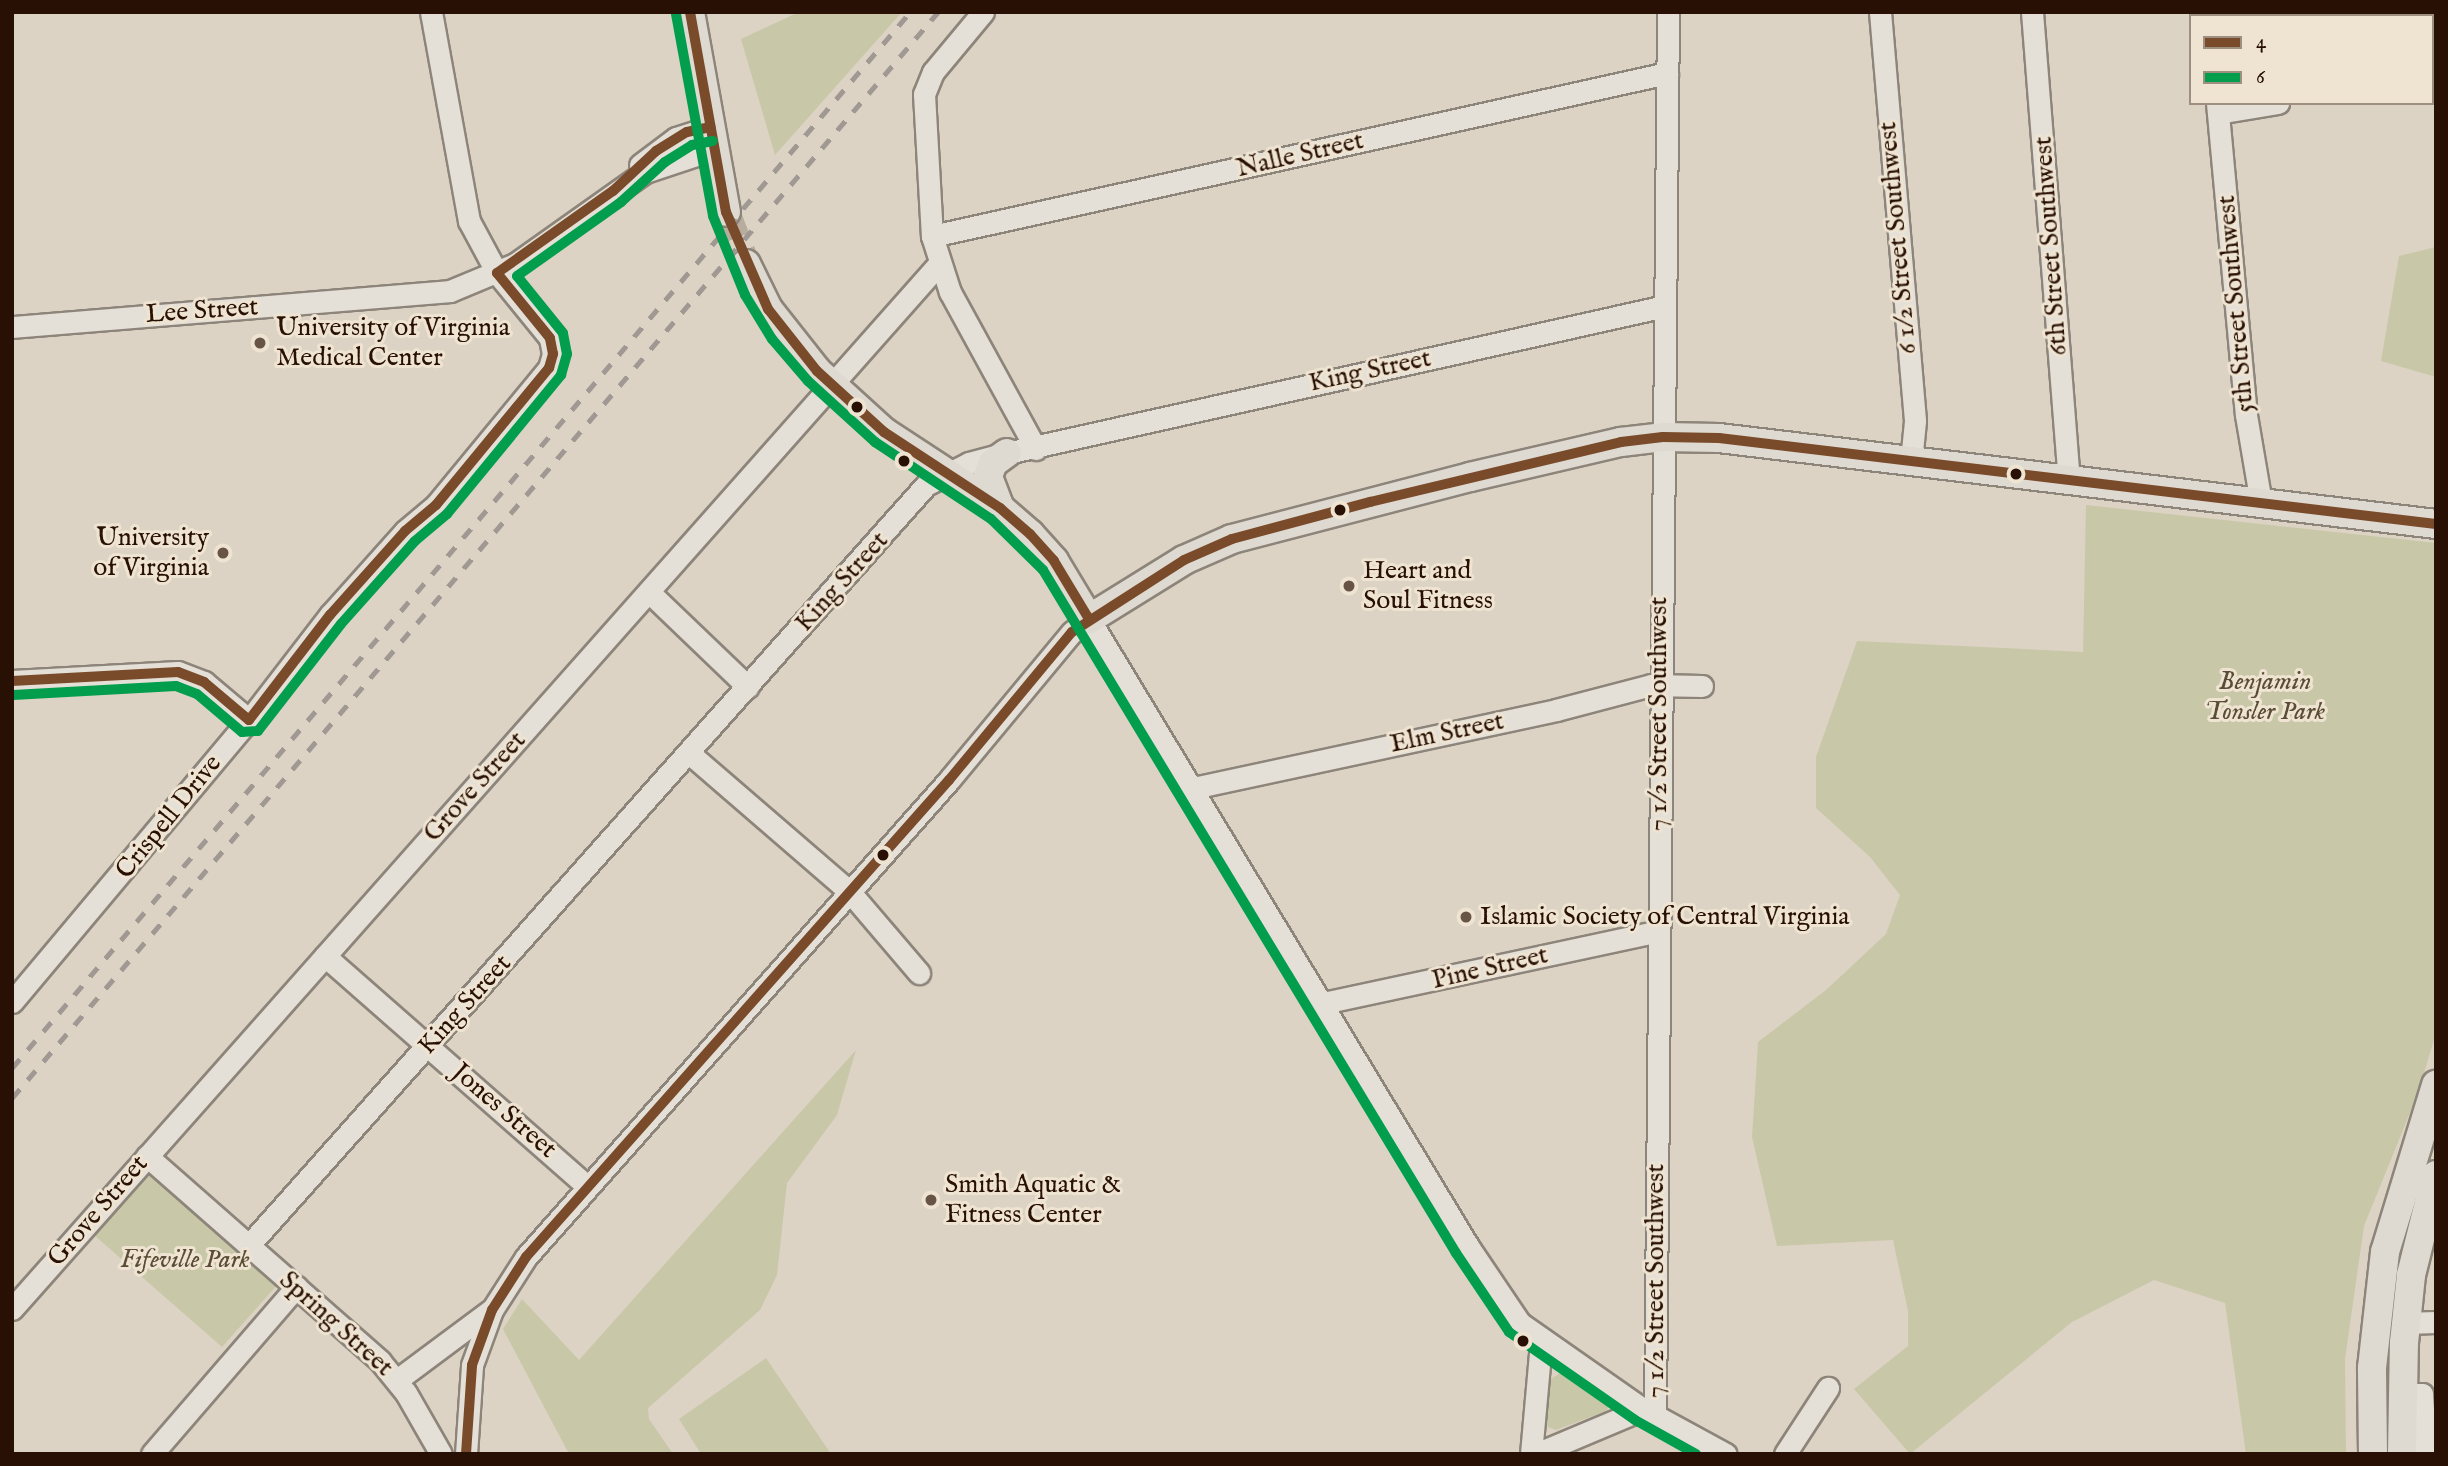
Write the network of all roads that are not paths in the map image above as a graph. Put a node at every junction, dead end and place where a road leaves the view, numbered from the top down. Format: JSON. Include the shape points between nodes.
{"nodes":[{"id":1,"x":431,"y":12,"type":"edge"},
{"id":2,"x":690,"y":12,"type":"edge"},
{"id":3,"x":983,"y":12,"type":"edge"},
{"id":4,"x":1668,"y":12,"type":"edge"},
{"id":5,"x":1880,"y":12,"type":"edge"},
{"id":6,"x":2032,"y":12,"type":"edge"},
{"id":7,"x":1667,"y":73,"type":"junction"},
{"id":8,"x":2254,"y":105,"type":"edge"},
{"id":9,"x":2217,"y":108,"type":"edge"},
{"id":10,"x":712,"y":138,"type":"junction"},
{"id":11,"x":726,"y":212,"type":"tunnel mouth"},
{"id":12,"x":932,"y":236,"type":"junction"},
{"id":13,"x":746,"y":264,"type":"tunnel mouth"},
{"id":14,"x":938,"y":265,"type":"junction"},
{"id":15,"x":497,"y":273,"type":"junction"},
{"id":16,"x":1665,"y":306,"type":"junction"},
{"id":17,"x":12,"y":327,"type":"edge"},
{"id":18,"x":832,"y":386,"type":"junction"},
{"id":19,"x":1663,"y":437,"type":"junction"},
{"id":20,"x":1036,"y":449,"type":"junction"},
{"id":21,"x":1007,"y":453,"type":"junction"},
{"id":22,"x":1912,"y":462,"type":"junction"},
{"id":23,"x":944,"y":474,"type":"junction"},
{"id":24,"x":2068,"y":480,"type":"junction"},
{"id":25,"x":2261,"y":503,"type":"junction"},
{"id":26,"x":1000,"y":508,"type":"junction"},
{"id":27,"x":2436,"y":524,"type":"edge"},
{"id":28,"x":649,"y":592,"type":"junction"},
{"id":29,"x":1089,"y":619,"type":"junction"},
{"id":30,"x":12,"y":681,"type":"edge"},
{"id":31,"x":1660,"y":685,"type":"junction"},
{"id":32,"x":1702,"y":686,"type":"dead end"},
{"id":33,"x":748,"y":687,"type":"junction"},
{"id":34,"x":250,"y":719,"type":"junction"},
{"id":35,"x":689,"y":753,"type":"junction"},
{"id":36,"x":1193,"y":788,"type":"junction"},
{"id":37,"x":849,"y":891,"type":"junction"},
{"id":38,"x":1658,"y":931,"type":"junction"},
{"id":39,"x":325,"y":956,"type":"junction"},
{"id":40,"x":919,"y":974,"type":"dead end"},
{"id":41,"x":12,"y":1002,"type":"edge"},
{"id":42,"x":1323,"y":1003,"type":"junction"},
{"id":43,"x":428,"y":1046,"type":"junction"},
{"id":44,"x":2436,"y":1085,"type":"edge"},
{"id":45,"x":146,"y":1156,"type":"junction"},
{"id":46,"x":2436,"y":1175,"type":"edge"},
{"id":47,"x":586,"y":1185,"type":"junction"},
{"id":48,"x":249,"y":1245,"type":"junction"},
{"id":49,"x":296,"y":1287,"type":"junction"},
{"id":50,"x":12,"y":1308,"type":"edge"},
{"id":51,"x":492,"y":1310,"type":"junction"},
{"id":52,"x":2436,"y":1322,"type":"edge"},
{"id":53,"x":2405,"y":1324,"type":"junction"},
{"id":54,"x":1541,"y":1341,"type":"junction"},
{"id":55,"x":397,"y":1380,"type":"junction"},
{"id":56,"x":1828,"y":1388,"type":"dead end"},
{"id":57,"x":2402,"y":1394,"type":"junction"},
{"id":58,"x":1649,"y":1412,"type":"junction"},
{"id":59,"x":152,"y":1454,"type":"edge"},
{"id":60,"x":441,"y":1454,"type":"edge"},
{"id":61,"x":466,"y":1454,"type":"edge"},
{"id":62,"x":1533,"y":1454,"type":"edge"},
{"id":63,"x":1726,"y":1454,"type":"edge"},
{"id":64,"x":1785,"y":1454,"type":"edge"},
{"id":65,"x":2373,"y":1454,"type":"edge"},
{"id":66,"x":2402,"y":1454,"type":"edge"},
{"id":67,"x":2426,"y":1454,"type":"edge"}],
"edges":[{"from":1,"to":15,"type":"street","name":"Crispell Drive","via":[[469,221]]},
{"from":2,"to":10,"type":"main road"},
{"from":3,"to":12,"type":"street","via":[[927,81],[924,94]]},
{"from":4,"to":7,"type":"street","name":"7 1/2 Street Southwest"},
{"from":5,"to":22,"type":"street","name":"6 1/2 Street Southwest","via":[[1915,421]]},
{"from":6,"to":24,"type":"street","name":"6th Street Southwest"},
{"from":7,"to":12,"type":"street","name":"Nalle Street"},
{"from":7,"to":16,"type":"street","name":"7 1/2 Street Southwest"},
{"from":8,"to":9,"type":"street"},
{"from":9,"to":25,"type":"street","name":"5th Street Southwest","via":[[2246,415]]},
{"from":10,"to":11,"type":"main road"},
{"from":10,"to":15,"type":"street","name":"Lee Street","via":[[676,138],[613,191]]},
{"from":12,"to":14,"type":"street"},
{"from":13,"to":18,"type":"main road","via":[[768,309]]},
{"from":14,"to":18,"type":"street","name":"Grove Street"},
{"from":14,"to":20,"type":"street"},
{"from":15,"to":17,"type":"street","name":"Lee Street","via":[[450,291]]},
{"from":15,"to":34,"type":"street","name":"Crispell Drive","via":[[550,338],[554,354],[549,368],[436,505],[405,531],[330,615]]},
{"from":16,"to":19,"type":"street","name":"7 1/2 Street Southwest"},
{"from":16,"to":20,"type":"street","name":"King Street"},
{"from":18,"to":23,"type":"main road","via":[[884,432]]},
{"from":18,"to":28,"type":"street","name":"Grove Street"},
{"from":19,"to":22,"type":"main road","via":[[1719,438]]},
{"from":19,"to":29,"type":"main road","via":[[1621,442],[1470,477],[1232,539],[1184,560]]},
{"from":19,"to":31,"type":"street","name":"7 1/2 Street Southwest"},
{"from":20,"to":21,"type":"street","name":"King Street"},
{"from":21,"to":23,"type":"street","name":"King Street"},
{"from":21,"to":26,"type":"main road","via":[[993,463],[988,476]]},
{"from":22,"to":24,"type":"main road"},
{"from":23,"to":26,"type":"main road"},
{"from":23,"to":33,"type":"street","name":"King Street","via":[[926,485]]},
{"from":24,"to":25,"type":"main road"},
{"from":25,"to":27,"type":"main road"},
{"from":26,"to":29,"type":"main road","via":[[1054,561]]},
{"from":28,"to":33,"type":"street"},
{"from":28,"to":39,"type":"street","name":"Grove Street"},
{"from":29,"to":36,"type":"street"},
{"from":29,"to":37,"type":"street","via":[[1072,632],[958,770]]},
{"from":30,"to":34,"type":"street","via":[[178,672],[204,682]]},
{"from":31,"to":32,"type":"street","name":"Elm Street"},
{"from":31,"to":36,"type":"street","name":"Elm Street"},
{"from":31,"to":38,"type":"street","name":"7 1/2 Street Southwest"},
{"from":33,"to":35,"type":"street","name":"King Street"},
{"from":34,"to":41,"type":"street","name":"Crispell Drive"},
{"from":35,"to":37,"type":"street"},
{"from":35,"to":43,"type":"street","name":"King Street"},
{"from":36,"to":42,"type":"street"},
{"from":37,"to":40,"type":"street"},
{"from":37,"to":47,"type":"street"},
{"from":38,"to":42,"type":"street","name":"Pine Street"},
{"from":38,"to":58,"type":"street","name":"7 1/2 Street Southwest"},
{"from":39,"to":43,"type":"street","name":"Jones Street"},
{"from":39,"to":45,"type":"street","name":"Grove Street"},
{"from":42,"to":54,"type":"street","via":[[1468,1246],[1520,1323]]},
{"from":43,"to":47,"type":"street","name":"Jones Street"},
{"from":43,"to":48,"type":"street","name":"King Street"},
{"from":44,"to":65,"type":"main road","via":[[2385,1252],[2373,1354]]},
{"from":45,"to":48,"type":"street","name":"Spring Street"},
{"from":45,"to":50,"type":"street","name":"Grove Street"},
{"from":46,"to":53,"type":"main road","via":[[2419,1230]]},
{"from":47,"to":51,"type":"street","via":[[526,1257]]},
{"from":48,"to":49,"type":"street","name":"Spring Street"},
{"from":49,"to":55,"type":"street","name":"Spring Street"},
{"from":49,"to":59,"type":"street"},
{"from":51,"to":55,"type":"street"},
{"from":51,"to":61,"type":"street","via":[[472,1365]]},
{"from":52,"to":53,"type":"street"},
{"from":53,"to":57,"type":"main road"},
{"from":54,"to":58,"type":"street"},
{"from":54,"to":62,"type":"street"},
{"from":55,"to":60,"type":"street","name":"Spring Street"},
{"from":56,"to":64,"type":"street"},
{"from":57,"to":66,"type":"main road"},
{"from":57,"to":67,"type":"street","via":[[2422,1394]]},
{"from":58,"to":62,"type":"street"},
{"from":58,"to":63,"type":"street"}]}
